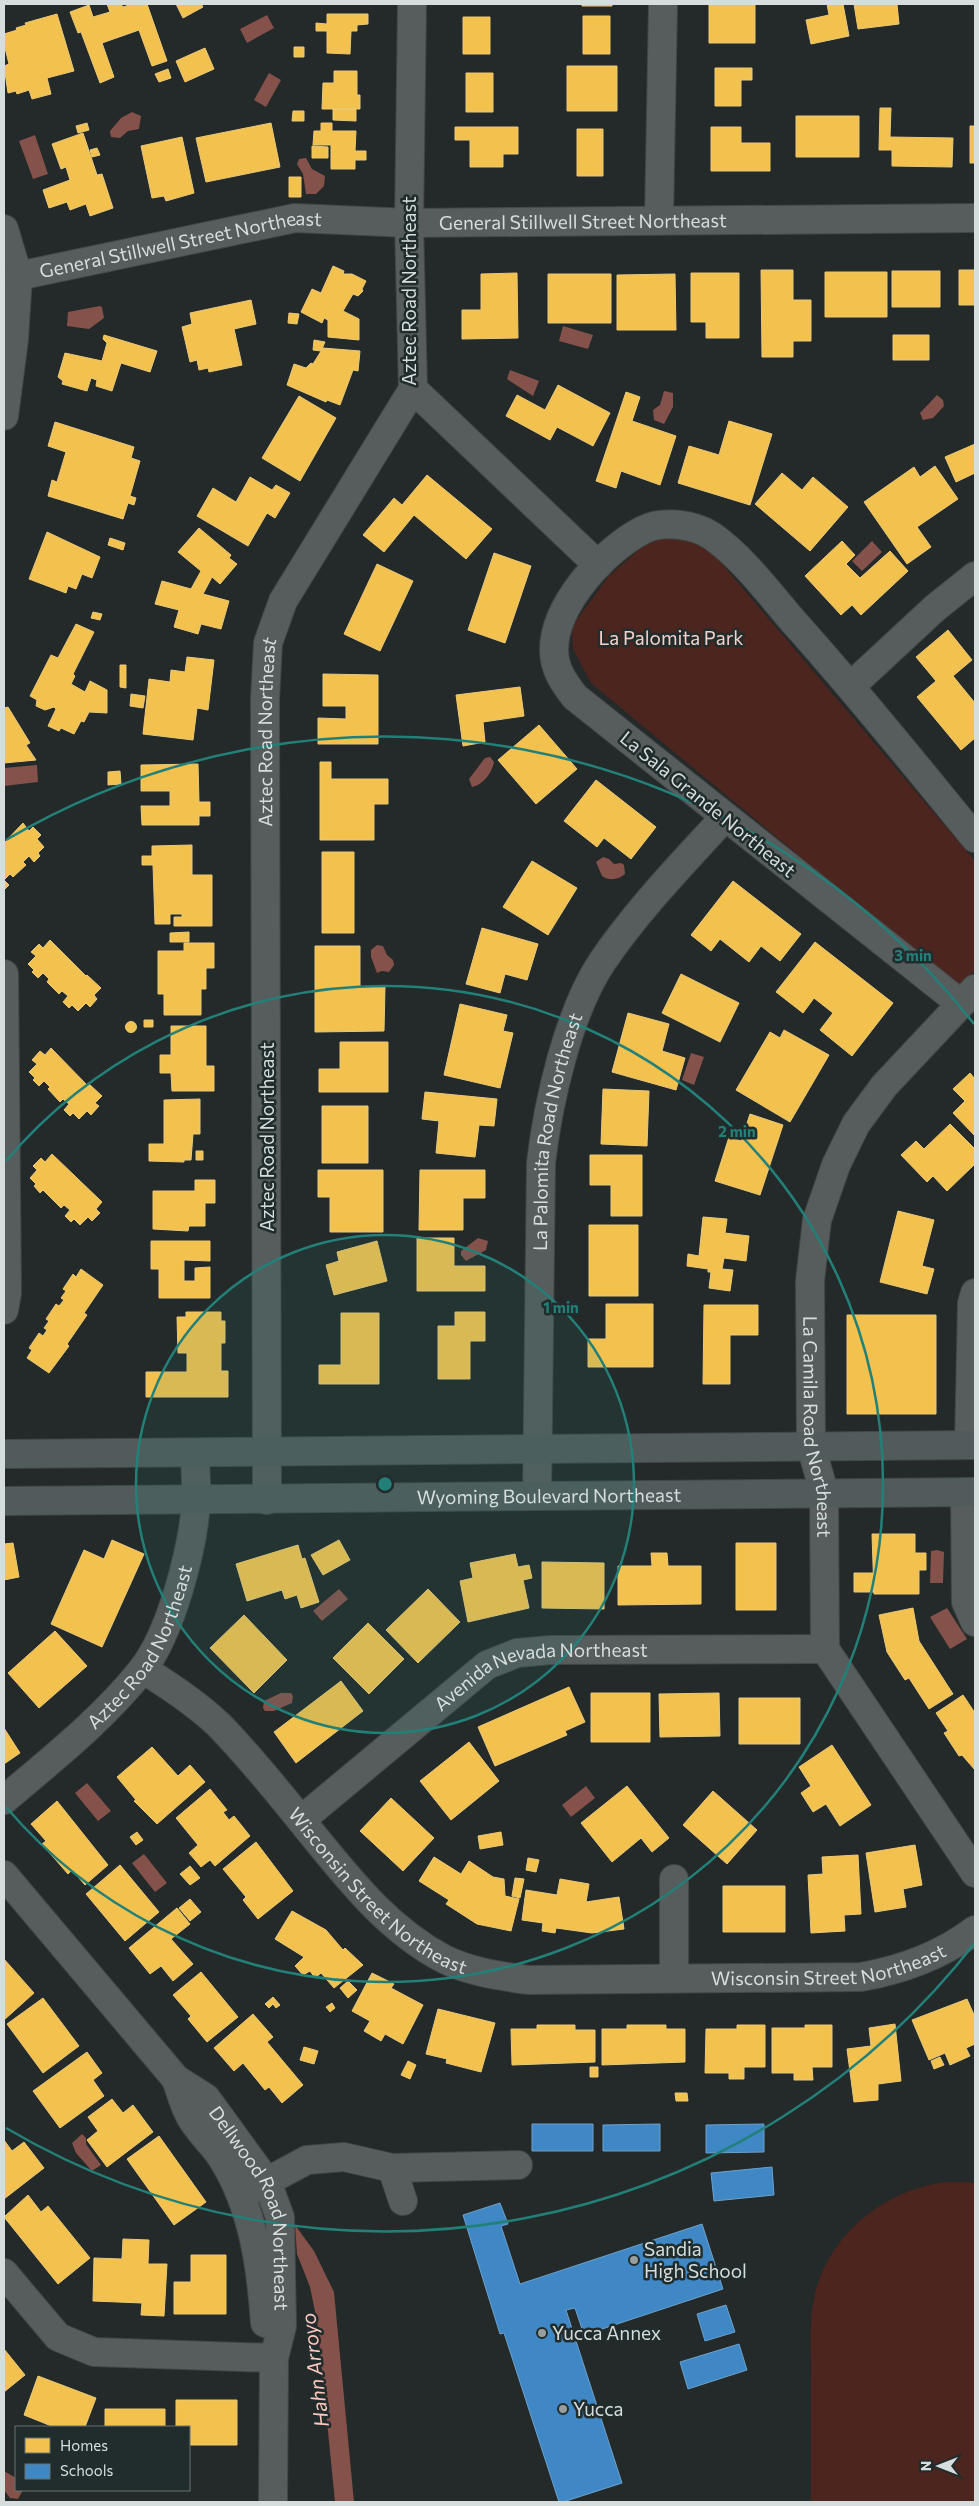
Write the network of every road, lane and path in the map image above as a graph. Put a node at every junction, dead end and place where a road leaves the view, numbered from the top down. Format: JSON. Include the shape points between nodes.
{"nodes":[{"id":1,"x":412,"y":4,"type":"edge"},
{"id":2,"x":663,"y":4,"type":"edge"},
{"id":3,"x":975,"y":218,"type":"edge"},
{"id":4,"x":659,"y":220,"type":"junction"},
{"id":5,"x":409,"y":223,"type":"junction"},
{"id":6,"x":4,"y":229,"type":"edge"},
{"id":7,"x":18,"y":276,"type":"junction"},
{"id":8,"x":412,"y":389,"type":"junction"},
{"id":9,"x":4,"y":416,"type":"edge"},
{"id":10,"x":598,"y":565,"type":"junction"},
{"id":11,"x":975,"y":576,"type":"edge"},
{"id":12,"x":851,"y":686,"type":"junction"},
{"id":13,"x":724,"y":818,"type":"junction"},
{"id":14,"x":975,"y":838,"type":"edge"},
{"id":15,"x":4,"y":974,"type":"edge"},
{"id":16,"x":968,"y":996,"type":"edge"},
{"id":17,"x":975,"y":1293,"type":"edge"},
{"id":18,"x":4,"y":1310,"type":"edge"},
{"id":19,"x":972,"y":1445,"type":"edge"},
{"id":20,"x":810,"y":1446,"type":"junction"},
{"id":21,"x":538,"y":1447,"type":"junction"},
{"id":22,"x":268,"y":1452,"type":"junction"},
{"id":23,"x":195,"y":1453,"type":"junction"},
{"id":24,"x":4,"y":1454,"type":"edge"},
{"id":25,"x":824,"y":1492,"type":"junction"},
{"id":26,"x":970,"y":1492,"type":"edge"},
{"id":27,"x":537,"y":1496,"type":"junction"},
{"id":28,"x":196,"y":1500,"type":"junction"},
{"id":29,"x":267,"y":1500,"type":"junction"},
{"id":30,"x":4,"y":1501,"type":"edge"},
{"id":31,"x":975,"y":1622,"type":"edge"},
{"id":32,"x":825,"y":1649,"type":"junction"},
{"id":33,"x":143,"y":1669,"type":"junction"},
{"id":34,"x":4,"y":1800,"type":"edge"},
{"id":35,"x":301,"y":1820,"type":"junction"},
{"id":36,"x":975,"y":1873,"type":"edge"},
{"id":37,"x":4,"y":1875,"type":"edge"},
{"id":38,"x":674,"y":1879,"type":"dead end"},
{"id":39,"x":975,"y":1930,"type":"edge"},
{"id":40,"x":674,"y":1978,"type":"junction"},
{"id":41,"x":176,"y":2079,"type":"junction"},
{"id":42,"x":518,"y":2165,"type":"dead end"},
{"id":43,"x":392,"y":2168,"type":"junction"},
{"id":44,"x":267,"y":2182,"type":"junction"},
{"id":45,"x":241,"y":2195,"type":"junction"},
{"id":46,"x":403,"y":2200,"type":"dead end"},
{"id":47,"x":4,"y":2273,"type":"edge"},
{"id":48,"x":274,"y":2358,"type":"junction"},
{"id":49,"x":273,"y":2502,"type":"edge"}],
"edges":[{"from":1,"to":5,"type":"street","name":"Aztec Road Northeast"},
{"from":2,"to":4,"type":"street"},
{"from":3,"to":4,"type":"street","name":"General Stillwell Street Northeast"},
{"from":4,"to":5,"type":"street","name":"General Stillwell Street Northeast"},
{"from":5,"to":7,"type":"street","name":"General Stillwell Street Northeast","via":[[295,218]]},
{"from":5,"to":8,"type":"street","name":"Aztec Road Northeast"},
{"from":6,"to":7,"type":"street"},
{"from":7,"to":9,"type":"street"},
{"from":8,"to":10,"type":"street"},
{"from":8,"to":22,"type":"street","name":"Aztec Road Northeast","via":[[283,601],[268,643],[265,699]]},
{"from":10,"to":12,"type":"street","name":"La Sala Grande Northeast","via":[[644,529],[687,525],[711,535],[734,555]]},
{"from":10,"to":13,"type":"street","name":"La Sala Grande Northeast","via":[[573,594],[558,621],[554,651],[560,678],[575,697]]},
{"from":11,"to":12,"type":"street","via":[[935,608]]},
{"from":12,"to":14,"type":"street","name":"La Sala Grande Northeast"},
{"from":13,"to":16,"type":"street","name":"La Sala Grande Northeast"},
{"from":13,"to":21,"type":"street","name":"La Palomita Road Northeast","via":[[644,904],[601,964],[576,1016],[547,1114],[541,1163]]},
{"from":15,"to":18,"type":"street","via":[[7,1293]]},
{"from":16,"to":20,"type":"street","name":"La Camila Road Northeast","via":[[884,1086],[856,1124],[836,1165],[818,1220],[810,1281]]},
{"from":17,"to":19,"type":"street","via":[[972,1303]]},
{"from":19,"to":20,"type":"main road"},
{"from":20,"to":21,"type":"main road"},
{"from":20,"to":25,"type":"street","name":"La Camila Road Northeast"},
{"from":21,"to":22,"type":"main road"},
{"from":21,"to":27,"type":"street","name":"La Palomita Road Northeast"},
{"from":22,"to":23,"type":"main road"},
{"from":22,"to":29,"type":"street","name":"Aztec Road Northeast"},
{"from":23,"to":24,"type":"main road"},
{"from":23,"to":28,"type":"street","name":"Aztec Road Northeast"},
{"from":25,"to":26,"type":"main road","name":"Wyoming Boulevard Northeast"},
{"from":25,"to":27,"type":"main road","name":"Wyoming Boulevard Northeast"},
{"from":25,"to":32,"type":"street","name":"La Camila Road Northeast"},
{"from":26,"to":31,"type":"street","via":[[966,1602]]},
{"from":27,"to":29,"type":"main road","name":"Wyoming Boulevard Northeast"},
{"from":28,"to":29,"type":"main road","name":"Wyoming Boulevard Northeast"},
{"from":28,"to":30,"type":"main road","name":"Wyoming Boulevard Northeast"},
{"from":28,"to":33,"type":"street","name":"Aztec Road Northeast","via":[[193,1530],[179,1584],[164,1630]]},
{"from":32,"to":35,"type":"street","name":"Avenida Nevada Northeast","via":[[551,1650],[517,1653],[487,1666]]},
{"from":32,"to":36,"type":"street"},
{"from":33,"to":34,"type":"street","name":"Aztec Road Northeast","via":[[93,1724]]},
{"from":33,"to":35,"type":"street","name":"Wisconsin Street Northeast","via":[[218,1725]]},
{"from":35,"to":40,"type":"street","name":"Wisconsin Street Northeast","via":[[380,1912],[445,1959],[481,1973],[528,1980]]},
{"from":37,"to":41,"type":"street","name":"Dellwood Road Northeast"},
{"from":38,"to":40,"type":"street"},
{"from":39,"to":40,"type":"street","name":"Wisconsin Street Northeast","via":[[918,1962],[890,1972],[861,1977]]},
{"from":41,"to":44,"type":"street","name":"Dellwood Road Northeast","via":[[206,2098]]},
{"from":41,"to":45,"type":"street","name":"Dellwood Road Northeast","via":[[188,2113],[222,2158]]},
{"from":42,"to":43,"type":"street"},
{"from":43,"to":44,"type":"street","via":[[344,2157],[307,2160]]},
{"from":43,"to":46,"type":"street"},
{"from":44,"to":45,"type":"street"},
{"from":44,"to":48,"type":"street","name":"Dellwood Road Northeast","via":[[280,2217],[282,2326]]},
{"from":45,"to":48,"type":"street","name":"Dellwood Road Northeast","via":[[260,2270],[265,2325]]},
{"from":47,"to":48,"type":"street","via":[[58,2337],[94,2352]]},
{"from":48,"to":49,"type":"street","name":"Dellwood Road Northeast"}]}
